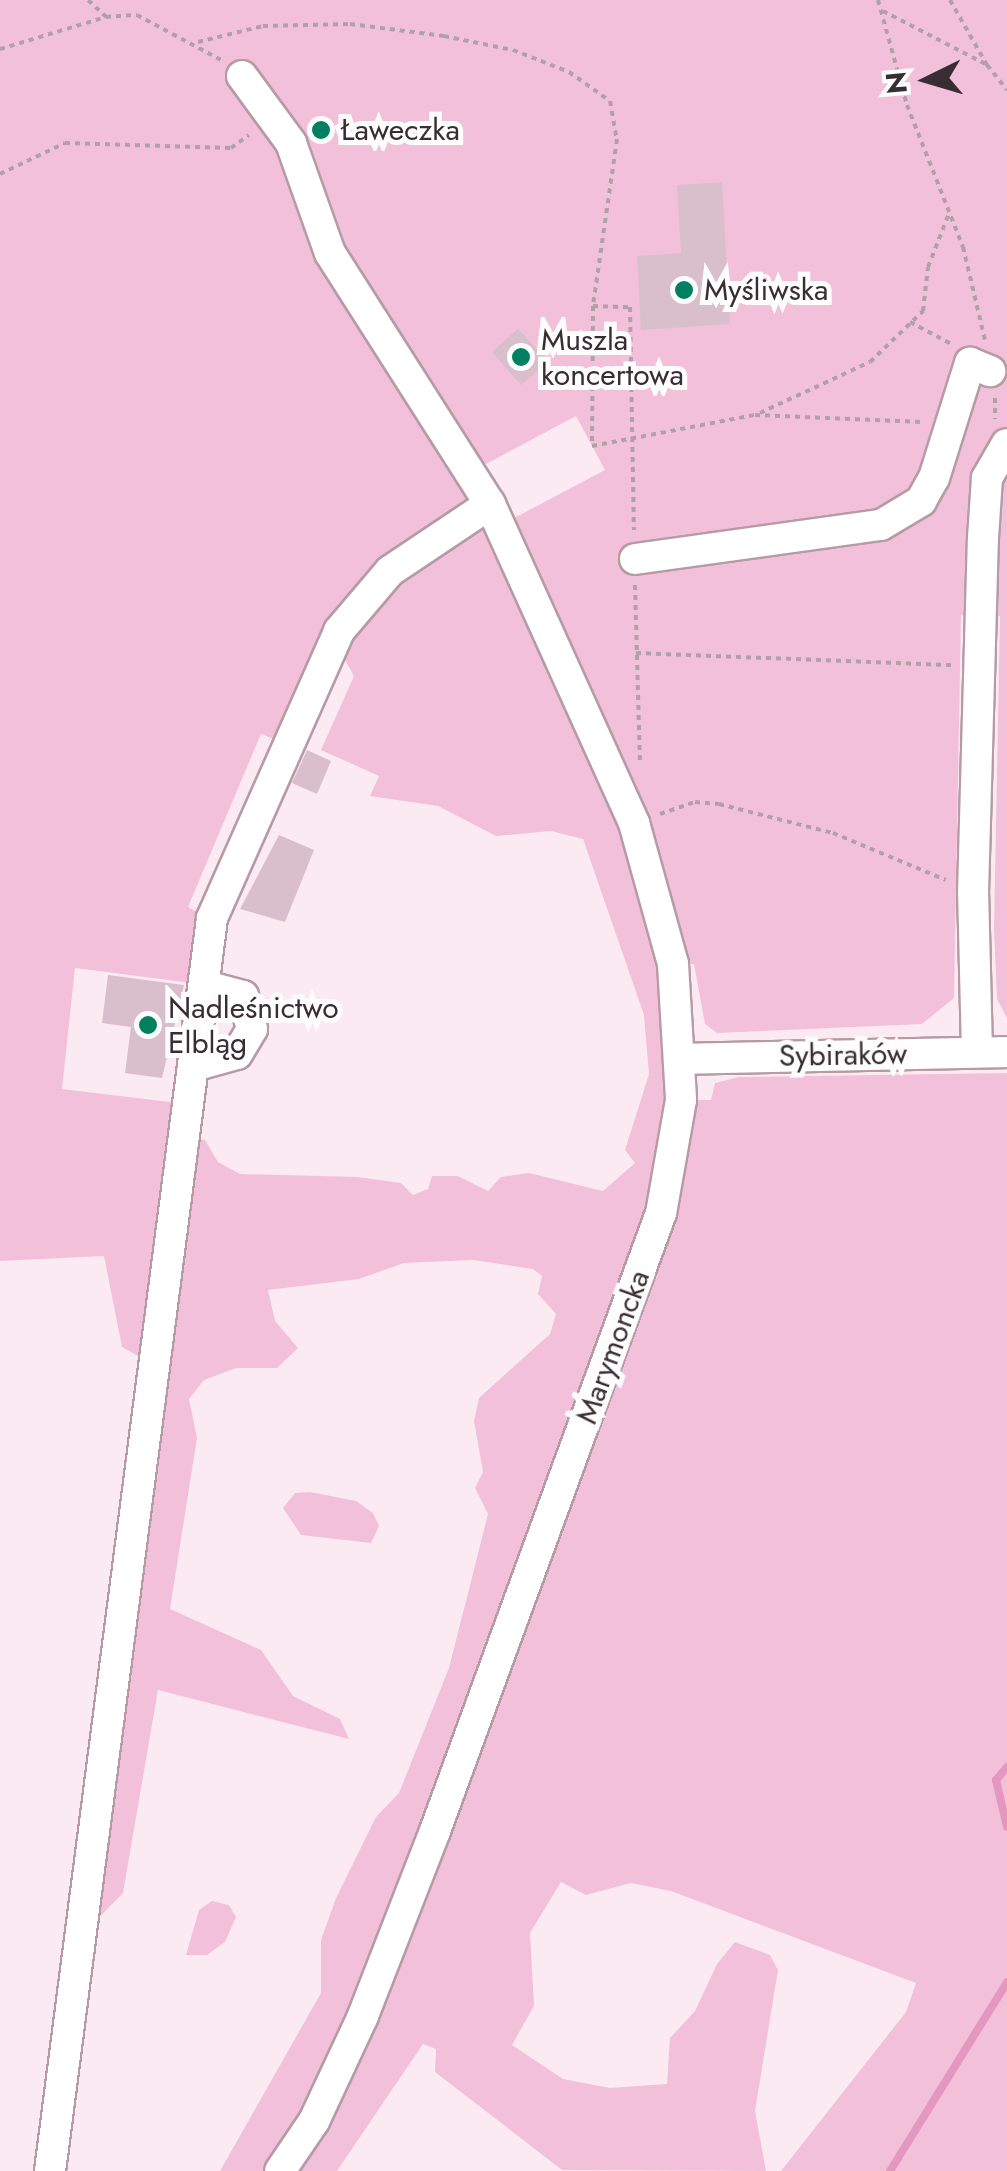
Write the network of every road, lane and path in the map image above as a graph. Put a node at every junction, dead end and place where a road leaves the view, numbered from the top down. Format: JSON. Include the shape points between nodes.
{"nodes":[{"id":1,"x":88,"y":0,"type":"edge"},
{"id":2,"x":878,"y":0,"type":"edge"},
{"id":3,"x":950,"y":0,"type":"edge"},
{"id":4,"x":881,"y":8,"type":"junction"},
{"id":5,"x":106,"y":16,"type":"junction"},
{"id":6,"x":0,"y":48,"type":"edge"},
{"id":7,"x":987,"y":65,"type":"junction"},
{"id":8,"x":242,"y":76,"type":"dead end"},
{"id":9,"x":1007,"y":90,"type":"edge"},
{"id":10,"x":276,"y":115,"type":"junction"},
{"id":11,"x":0,"y":174,"type":"edge"},
{"id":12,"x":948,"y":215,"type":"junction"},
{"id":13,"x":593,"y":306,"type":"junction"},
{"id":14,"x":910,"y":322,"type":"junction"},
{"id":15,"x":980,"y":367,"type":"junction"},
{"id":16,"x":755,"y":415,"type":"junction"},
{"id":17,"x":950,"y":424,"type":"junction"},
{"id":18,"x":1001,"y":431,"type":"edge"},
{"id":19,"x":634,"y":433,"type":"junction"},
{"id":20,"x":490,"y":504,"type":"junction"},
{"id":21,"x":635,"y":559,"type":"junction"},
{"id":22,"x":636,"y":653,"type":"junction"},
{"id":23,"x":948,"y":664,"type":"dead end"},
{"id":24,"x":640,"y":783,"type":"dead end"},
{"id":25,"x":634,"y":823,"type":"junction"},
{"id":26,"x":973,"y":893,"type":"junction"},
{"id":27,"x":205,"y":986,"type":"junction"},
{"id":28,"x":992,"y":1052,"type":"edge"},
{"id":29,"x":679,"y":1059,"type":"junction"},
{"id":30,"x":197,"y":1065,"type":"junction"},
{"id":31,"x":50,"y":2171,"type":"edge"},
{"id":32,"x":280,"y":2171,"type":"edge"}],
"edges":[{"from":1,"to":5,"type":"path"},
{"from":2,"to":4,"type":"path"},
{"from":3,"to":7,"type":"path"},
{"from":4,"to":7,"type":"path"},
{"from":4,"to":12,"type":"path"},
{"from":5,"to":6,"type":"path"},
{"from":5,"to":13,"type":"path","via":[[158,20],[198,42],[263,26],[350,24],[513,50],[569,72],[610,102],[617,139]]},
{"from":7,"to":9,"type":"path"},
{"from":8,"to":10,"type":"street","name":"Marymoncka"},
{"from":10,"to":11,"type":"path","via":[[230,148],[65,143]]},
{"from":10,"to":20,"type":"street","name":"Marymoncka","via":[[330,253]]},
{"from":12,"to":14,"type":"path","via":[[928,267],[928,302]]},
{"from":12,"to":15,"type":"path"},
{"from":13,"to":19,"type":"path","via":[[630,307]]},
{"from":13,"to":19,"type":"path","via":[[592,446]]},
{"from":14,"to":15,"type":"path","via":[[950,341]]},
{"from":14,"to":16,"type":"path","via":[[870,362]]},
{"from":15,"to":17,"type":"street"},
{"from":15,"to":18,"type":"path"},
{"from":16,"to":17,"type":"path"},
{"from":16,"to":19,"type":"path"},
{"from":17,"to":21,"type":"street","via":[[922,502],[882,524]]},
{"from":18,"to":26,"type":"street","via":[[982,538]]},
{"from":19,"to":21,"type":"path"},
{"from":20,"to":25,"type":"street","name":"Marymoncka"},
{"from":20,"to":27,"type":"street","via":[[390,571],[339,631],[212,918]]},
{"from":21,"to":22,"type":"path"},
{"from":22,"to":23,"type":"path"},
{"from":22,"to":24,"type":"path"},
{"from":25,"to":26,"type":"path","via":[[695,802],[720,804],[833,833]]},
{"from":25,"to":29,"type":"street","name":"Marymoncka","via":[[673,964]]},
{"from":26,"to":28,"type":"street"},
{"from":27,"to":30,"type":"street"},
{"from":27,"to":30,"type":"street","via":[[243,996],[252,1029],[237,1054]]},
{"from":28,"to":29,"type":"street","name":"Sybiraków"},
{"from":29,"to":32,"type":"street","name":"Marymoncka","via":[[678,1152],[616,1342],[363,2016],[314,2121]]},
{"from":30,"to":31,"type":"street"}]}
